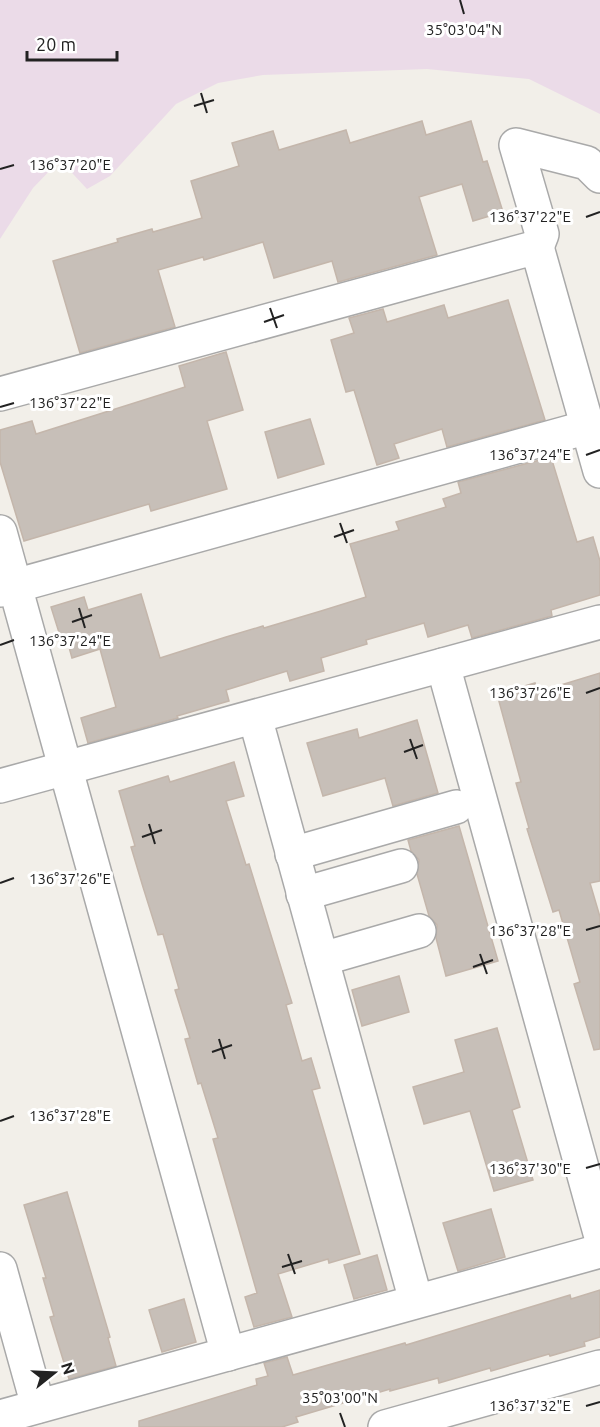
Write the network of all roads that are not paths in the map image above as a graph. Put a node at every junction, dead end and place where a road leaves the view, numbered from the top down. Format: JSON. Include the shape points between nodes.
{"nodes":[{"id":1,"x":600,"y":176,"type":"edge"},
{"id":2,"x":537,"y":247,"type":"junction"},
{"id":3,"x":0,"y":394,"type":"edge"},
{"id":4,"x":588,"y":427,"type":"junction"},
{"id":5,"x":600,"y":471,"type":"edge"},
{"id":6,"x":0,"y":531,"type":"edge"},
{"id":7,"x":8,"y":588,"type":"edge"},
{"id":8,"x":600,"y":622,"type":"edge"},
{"id":9,"x":443,"y":665,"type":"junction"},
{"id":10,"x":255,"y":717,"type":"junction"},
{"id":11,"x":66,"y":768,"type":"junction"},
{"id":12,"x":0,"y":786,"type":"edge"},
{"id":13,"x":456,"y":807,"type":"dead end"},
{"id":14,"x":292,"y":854,"type":"junction"},
{"id":15,"x":401,"y":866,"type":"dead end"},
{"id":16,"x":303,"y":894,"type":"junction"},
{"id":17,"x":419,"y":931,"type":"dead end"},
{"id":18,"x":322,"y":959,"type":"junction"},
{"id":19,"x":600,"y":1233,"type":"edge"},
{"id":20,"x":600,"y":1251,"type":"edge"},
{"id":21,"x":0,"y":1269,"type":"edge"},
{"id":22,"x":416,"y":1301,"type":"junction"},
{"id":23,"x":228,"y":1354,"type":"junction"},
{"id":24,"x":600,"y":1367,"type":"edge"},
{"id":25,"x":38,"y":1406,"type":"junction"},
{"id":26,"x":0,"y":1417,"type":"edge"},
{"id":27,"x":385,"y":1427,"type":"edge"}],
"edges":[{"from":1,"to":2,"type":"street","via":[[587,163],[516,145],[542,234]]},
{"from":2,"to":3,"type":"street"},
{"from":2,"to":4,"type":"street"},
{"from":4,"to":5,"type":"street"},
{"from":4,"to":7,"type":"street"},
{"from":6,"to":7,"type":"street"},
{"from":7,"to":11,"type":"street"},
{"from":8,"to":9,"type":"street"},
{"from":9,"to":10,"type":"street"},
{"from":9,"to":19,"type":"street"},
{"from":10,"to":11,"type":"street"},
{"from":10,"to":14,"type":"street"},
{"from":11,"to":12,"type":"street"},
{"from":11,"to":23,"type":"street"},
{"from":13,"to":14,"type":"street"},
{"from":14,"to":16,"type":"street"},
{"from":15,"to":16,"type":"street"},
{"from":16,"to":18,"type":"street"},
{"from":17,"to":18,"type":"street"},
{"from":18,"to":22,"type":"street"},
{"from":20,"to":22,"type":"street"},
{"from":21,"to":25,"type":"street"},
{"from":22,"to":23,"type":"street"},
{"from":23,"to":25,"type":"street"},
{"from":24,"to":27,"type":"street"},
{"from":25,"to":26,"type":"street"}]}
